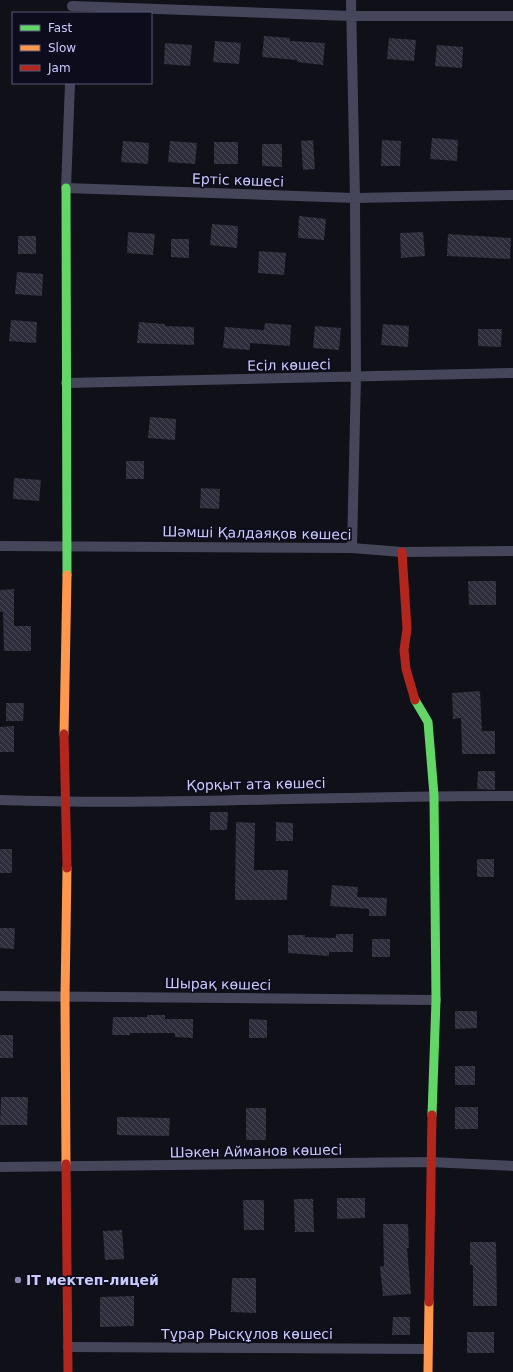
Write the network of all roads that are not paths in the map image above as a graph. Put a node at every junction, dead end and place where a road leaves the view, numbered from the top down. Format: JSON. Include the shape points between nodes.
{"nodes":[{"id":1,"x":351,"y":0,"type":"edge"},
{"id":2,"x":72,"y":6,"type":"edge"},
{"id":3,"x":351,"y":16,"type":"junction"},
{"id":4,"x":513,"y":16,"type":"edge"},
{"id":5,"x":70,"y":84,"type":"edge"},
{"id":6,"x":66,"y":188,"type":"junction"},
{"id":7,"x":513,"y":195,"type":"edge"},
{"id":8,"x":355,"y":198,"type":"junction"},
{"id":9,"x":513,"y":373,"type":"edge"},
{"id":10,"x":356,"y":377,"type":"junction"},
{"id":11,"x":66,"y":382,"type":"junction"},
{"id":12,"x":68,"y":545,"type":"junction"},
{"id":13,"x":0,"y":546,"type":"edge"},
{"id":14,"x":352,"y":548,"type":"junction"},
{"id":15,"x":513,"y":551,"type":"edge"},
{"id":16,"x":402,"y":552,"type":"junction"},
{"id":17,"x":434,"y":795,"type":"junction"},
{"id":18,"x":513,"y":796,"type":"edge"},
{"id":19,"x":0,"y":800,"type":"edge"},
{"id":20,"x":65,"y":802,"type":"junction"},
{"id":21,"x":0,"y":996,"type":"edge"},
{"id":22,"x":65,"y":997,"type":"junction"},
{"id":23,"x":436,"y":1000,"type":"junction"},
{"id":24,"x":430,"y":1162,"type":"junction"},
{"id":25,"x":513,"y":1166,"type":"edge"},
{"id":26,"x":0,"y":1167,"type":"edge"},
{"id":27,"x":65,"y":1167,"type":"junction"},
{"id":28,"x":68,"y":1347,"type":"junction"},
{"id":29,"x":427,"y":1348,"type":"junction"},
{"id":30,"x":68,"y":1372,"type":"edge"},
{"id":31,"x":428,"y":1372,"type":"edge"}],
"edges":[{"from":1,"to":3,"type":"street"},
{"from":2,"to":3,"type":"street"},
{"from":3,"to":4,"type":"street"},
{"from":3,"to":8,"type":"street"},
{"from":5,"to":6,"type":"street"},
{"from":6,"to":8,"type":"street","name":"Ертіс көшесі"},
{"from":6,"to":11,"type":"street"},
{"from":7,"to":8,"type":"street","name":"Ертіс көшесі"},
{"from":8,"to":10,"type":"street"},
{"from":9,"to":10,"type":"street","name":"Есіл көшесі"},
{"from":10,"to":11,"type":"street","name":"Есіл көшесі"},
{"from":10,"to":14,"type":"street"},
{"from":11,"to":12,"type":"street"},
{"from":12,"to":13,"type":"street","name":"Шәмші Қалдаяқов көшесі"},
{"from":12,"to":14,"type":"street","name":"Шәмші Қалдаяқов көшесі"},
{"from":12,"to":20,"type":"street"},
{"from":14,"to":16,"type":"street","name":"Шәмші Қалдаяқов көшесі"},
{"from":15,"to":16,"type":"street","name":"Шәмші Қалдаяқов көшесі"},
{"from":16,"to":17,"type":"street","via":[[407,629],[404,650],[406,670],[414,699],[428,722]]},
{"from":17,"to":18,"type":"street","name":"Қорқыт ата көшесі"},
{"from":17,"to":20,"type":"street","name":"Қорқыт ата көшесі"},
{"from":17,"to":23,"type":"street"},
{"from":19,"to":20,"type":"street","name":"Қорқыт ата көшесі"},
{"from":20,"to":22,"type":"street"},
{"from":21,"to":22,"type":"street","name":"Шырақ көшесі"},
{"from":22,"to":23,"type":"street","name":"Шырақ көшесі"},
{"from":22,"to":27,"type":"street"},
{"from":23,"to":24,"type":"street"},
{"from":24,"to":25,"type":"street","name":"Шәкен Айманов көшесі"},
{"from":24,"to":27,"type":"street","name":"Шәкен Айманов көшесі"},
{"from":24,"to":29,"type":"street"},
{"from":26,"to":27,"type":"street","name":"Шәкен Айманов көшесі"},
{"from":27,"to":28,"type":"street"},
{"from":28,"to":29,"type":"street","name":"Тұрар Рысқұлов көшесі"},
{"from":28,"to":30,"type":"street"},
{"from":29,"to":31,"type":"street"}]}
